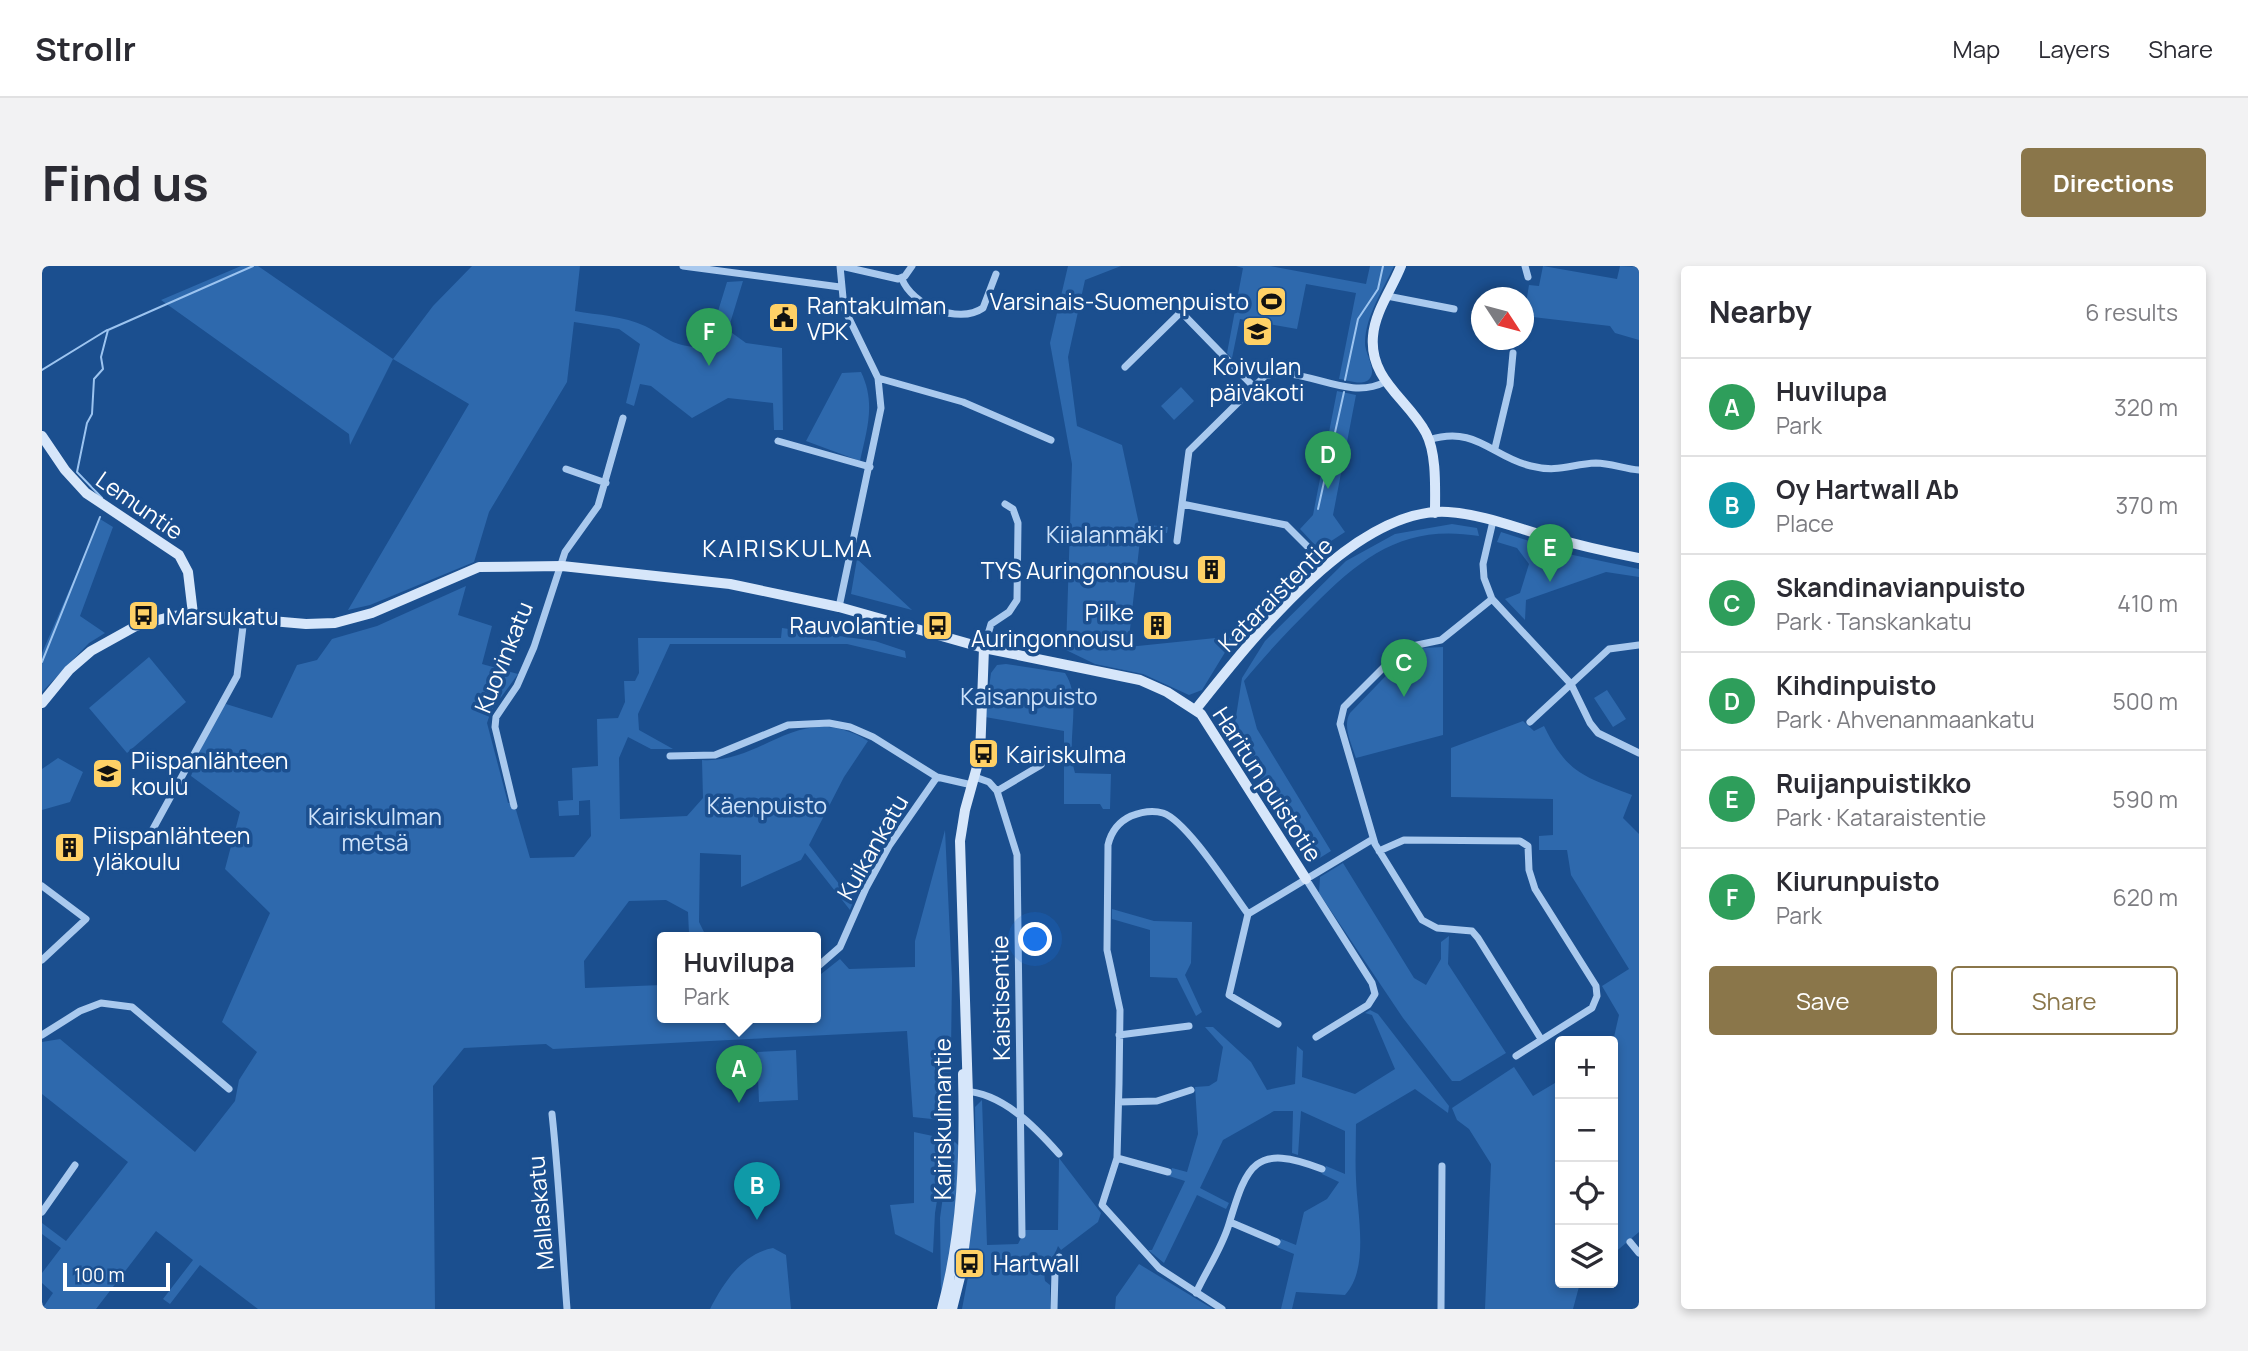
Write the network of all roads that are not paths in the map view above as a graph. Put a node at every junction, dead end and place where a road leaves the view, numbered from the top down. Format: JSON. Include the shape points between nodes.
{"nodes":[{"id":1,"x":683,"y":266,"type":"edge"},
{"id":2,"x":841,"y":266,"type":"edge"},
{"id":3,"x":912,"y":266,"type":"edge"},
{"id":4,"x":1401,"y":266,"type":"edge"},
{"id":5,"x":1525,"y":266,"type":"edge"},
{"id":6,"x":996,"y":274,"type":"dead end"},
{"id":7,"x":1528,"y":277,"type":"dead end"},
{"id":8,"x":902,"y":278,"type":"junction"},
{"id":9,"x":841,"y":287,"type":"junction"},
{"id":10,"x":1387,"y":296,"type":"junction"},
{"id":11,"x":1454,"y":309,"type":"dead end"},
{"id":12,"x":1513,"y":353,"type":"dead end"},
{"id":13,"x":1125,"y":367,"type":"dead end"},
{"id":14,"x":878,"y":378,"type":"junction"},
{"id":15,"x":1385,"y":382,"type":"junction"},
{"id":16,"x":1253,"y":386,"type":"junction"},
{"id":17,"x":624,"y":418,"type":"dead end"},
{"id":18,"x":42,"y":436,"type":"edge"},
{"id":19,"x":1051,"y":440,"type":"dead end"},
{"id":20,"x":1429,"y":440,"type":"junction"},
{"id":21,"x":778,"y":441,"type":"dead end"},
{"id":22,"x":1495,"y":448,"type":"junction"},
{"id":23,"x":870,"y":467,"type":"junction"},
{"id":24,"x":566,"y":469,"type":"dead end"},
{"id":25,"x":1639,"y":470,"type":"edge"},
{"id":26,"x":606,"y":483,"type":"junction"},
{"id":27,"x":1005,"y":504,"type":"dead end"},
{"id":28,"x":1182,"y":504,"type":"junction"},
{"id":29,"x":1435,"y":513,"type":"junction"},
{"id":30,"x":1493,"y":521,"type":"junction"},
{"id":31,"x":1177,"y":541,"type":"dead end"},
{"id":32,"x":1639,"y":558,"type":"edge"},
{"id":33,"x":1326,"y":565,"type":"junction"},
{"id":34,"x":562,"y":566,"type":"junction"},
{"id":35,"x":1492,"y":600,"type":"junction"},
{"id":36,"x":839,"y":607,"type":"junction"},
{"id":37,"x":193,"y":614,"type":"junction"},
{"id":38,"x":244,"y":618,"type":"junction"},
{"id":39,"x":1639,"y":645,"type":"edge"},
{"id":40,"x":984,"y":648,"type":"junction"},
{"id":41,"x":1570,"y":684,"type":"junction"},
{"id":42,"x":42,"y":703,"type":"edge"},
{"id":43,"x":1196,"y":709,"type":"junction"},
{"id":44,"x":1530,"y":723,"type":"dead end"},
{"id":45,"x":1639,"y":753,"type":"edge"},
{"id":46,"x":670,"y":756,"type":"dead end"},
{"id":47,"x":1041,"y":765,"type":"dead end"},
{"id":48,"x":937,"y":777,"type":"junction"},
{"id":49,"x":974,"y":781,"type":"junction"},
{"id":50,"x":997,"y":790,"type":"junction"},
{"id":51,"x":514,"y":806,"type":"dead end"},
{"id":52,"x":148,"y":838,"type":"dead end"},
{"id":53,"x":1376,"y":845,"type":"junction"},
{"id":54,"x":1306,"y":879,"type":"junction"},
{"id":55,"x":42,"y":887,"type":"edge"},
{"id":56,"x":1248,"y":914,"type":"junction"},
{"id":57,"x":42,"y":960,"type":"edge"},
{"id":58,"x":821,"y":964,"type":"edge"},
{"id":59,"x":1278,"y":1024,"type":"dead end"},
{"id":60,"x":1189,"y":1026,"type":"dead end"},
{"id":61,"x":42,"y":1035,"type":"edge"},
{"id":62,"x":1119,"y":1035,"type":"junction"},
{"id":63,"x":1316,"y":1037,"type":"dead end"},
{"id":64,"x":1541,"y":1039,"type":"junction"},
{"id":65,"x":1516,"y":1056,"type":"dead end"},
{"id":66,"x":229,"y":1090,"type":"dead end"},
{"id":67,"x":1191,"y":1090,"type":"dead end"},
{"id":68,"x":967,"y":1091,"type":"junction"},
{"id":69,"x":1118,"y":1102,"type":"junction"},
{"id":70,"x":552,"y":1114,"type":"dead end"},
{"id":71,"x":1021,"y":1115,"type":"junction"},
{"id":72,"x":1059,"y":1154,"type":"dead end"},
{"id":73,"x":1117,"y":1158,"type":"junction"},
{"id":74,"x":75,"y":1165,"type":"dead end"},
{"id":75,"x":1442,"y":1166,"type":"dead end"},
{"id":76,"x":1322,"y":1169,"type":"dead end"},
{"id":77,"x":1168,"y":1172,"type":"dead end"},
{"id":78,"x":42,"y":1212,"type":"edge"},
{"id":79,"x":1230,"y":1222,"type":"junction"},
{"id":80,"x":1022,"y":1235,"type":"dead end"},
{"id":81,"x":1277,"y":1242,"type":"dead end"},
{"id":82,"x":1630,"y":1242,"type":"dead end"},
{"id":83,"x":1639,"y":1253,"type":"edge"},
{"id":84,"x":1059,"y":1257,"type":"dead end"},
{"id":85,"x":1196,"y":1293,"type":"junction"},
{"id":86,"x":567,"y":1309,"type":"edge"},
{"id":87,"x":942,"y":1309,"type":"edge"},
{"id":88,"x":952,"y":1309,"type":"edge"},
{"id":89,"x":1054,"y":1309,"type":"edge"},
{"id":90,"x":1222,"y":1309,"type":"edge"},
{"id":91,"x":1441,"y":1309,"type":"edge"}],
"edges":[{"from":1,"to":9,"type":"street"},
{"from":2,"to":8,"type":"street"},
{"from":2,"to":9,"type":"street"},
{"from":3,"to":8,"type":"street"},
{"from":4,"to":10,"type":"street"},
{"from":5,"to":7,"type":"street"},
{"from":6,"to":8,"type":"street","via":[[983,308],[957,313],[931,306],[908,290]]},
{"from":9,"to":14,"type":"street","via":[[849,320]]},
{"from":10,"to":11,"type":"street"},
{"from":10,"to":15,"type":"street","via":[[1373,337]]},
{"from":12,"to":22,"type":"street"},
{"from":13,"to":16,"type":"street","via":[[1181,312]]},
{"from":14,"to":19,"type":"street","via":[[963,402]]},
{"from":14,"to":23,"type":"street","via":[[881,408]]},
{"from":15,"to":16,"type":"street","via":[[1362,390],[1275,374]]},
{"from":15,"to":20,"type":"street"},
{"from":16,"to":28,"type":"street","via":[[1189,451]]},
{"from":17,"to":26,"type":"street","name":"Kuovinkatu"},
{"from":18,"to":37,"type":"street","name":"Lemuntie","via":[[86,493],[179,555],[188,572]]},
{"from":20,"to":22,"type":"street","via":[[1460,436]]},
{"from":20,"to":29,"type":"street"},
{"from":21,"to":23,"type":"street"},
{"from":22,"to":25,"type":"street","via":[[1522,464],[1547,469],[1600,463]]},
{"from":23,"to":36,"type":"street"},
{"from":24,"to":26,"type":"street"},
{"from":26,"to":34,"type":"street","name":"Kuovinkatu","via":[[594,515],[572,541]]},
{"from":27,"to":40,"type":"street","via":[[1013,509],[1018,523],[1017,600],[991,624]]},
{"from":28,"to":31,"type":"street"},
{"from":28,"to":33,"type":"street","via":[[1286,525]]},
{"from":29,"to":30,"type":"street","name":"Kataraistentie"},
{"from":29,"to":33,"type":"street","name":"Kataraistentie","via":[[1372,533]]},
{"from":30,"to":32,"type":"street","name":"Kataraistentie"},
{"from":30,"to":35,"type":"street","via":[[1483,564]]},
{"from":33,"to":43,"type":"street","name":"Kataraistentie","via":[[1233,661]]},
{"from":34,"to":36,"type":"street","name":"Haritun puistotie","via":[[730,584]]},
{"from":34,"to":38,"type":"street","name":"Haritun puistotie","via":[[479,567],[372,613],[334,623]]},
{"from":34,"to":51,"type":"street","name":"Kuovinkatu","via":[[522,676],[496,717]]},
{"from":35,"to":41,"type":"street"},
{"from":35,"to":53,"type":"street","via":[[1441,640],[1403,648],[1343,707],[1340,724]]},
{"from":36,"to":40,"type":"street","name":"Haritun puistotie"},
{"from":37,"to":38,"type":"street","name":"Haritun puistotie"},
{"from":37,"to":42,"type":"street","name":"Haritun puistotie","via":[[148,622],[113,638],[69,670]]},
{"from":38,"to":52,"type":"street","via":[[237,676]]},
{"from":39,"to":41,"type":"street","via":[[1609,649]]},
{"from":40,"to":43,"type":"street","name":"Haritun puistotie","via":[[1140,680]]},
{"from":40,"to":49,"type":"street","name":"Kairiskulmantie","via":[[980,756]]},
{"from":41,"to":44,"type":"street"},
{"from":41,"to":45,"type":"street","via":[[1598,733]]},
{"from":43,"to":54,"type":"street","name":"Haritun puistotie"},
{"from":46,"to":48,"type":"street","via":[[715,755],[788,725],[829,723],[873,737]]},
{"from":47,"to":50,"type":"street"},
{"from":48,"to":49,"type":"street"},
{"from":48,"to":58,"type":"street","name":"Kuikankatu","via":[[889,846],[840,947]]},
{"from":49,"to":50,"type":"street","via":[[989,782]]},
{"from":49,"to":68,"type":"street","name":"Kairiskulmantie","via":[[961,828],[960,983]]},
{"from":50,"to":71,"type":"street","name":"Kaistisentie","via":[[1017,855]]},
{"from":53,"to":54,"type":"street"},
{"from":53,"to":64,"type":"street","via":[[1422,920],[1437,928],[1472,931],[1478,938]]},
{"from":53,"to":64,"type":"street","via":[[1404,840],[1520,841],[1528,846],[1535,889],[1596,986],[1597,996],[1591,1008]]},
{"from":54,"to":56,"type":"street"},
{"from":54,"to":63,"type":"street","name":"Haritun puistotie","via":[[1372,983],[1374,999]]},
{"from":55,"to":57,"type":"street","via":[[86,919]]},
{"from":56,"to":59,"type":"street","via":[[1228,995]]},
{"from":56,"to":62,"type":"street","via":[[1172,818],[1146,812],[1119,825],[1108,845],[1107,950],[1119,1003]]},
{"from":60,"to":62,"type":"street"},
{"from":61,"to":66,"type":"street","via":[[101,1003],[132,1007]]},
{"from":62,"to":69,"type":"street"},
{"from":64,"to":65,"type":"street"},
{"from":67,"to":69,"type":"street","via":[[1157,1101]]},
{"from":68,"to":71,"type":"street"},
{"from":68,"to":87,"type":"street","name":"Kairiskulmantie","via":[[960,1223]]},
{"from":68,"to":88,"type":"street","name":"Kairiskulmantie","via":[[968,1234]]},
{"from":69,"to":73,"type":"street"},
{"from":70,"to":86,"type":"street","name":"Mallaskatu"},
{"from":71,"to":72,"type":"street"},
{"from":71,"to":80,"type":"street","name":"Kaistisentie"},
{"from":73,"to":77,"type":"street"},
{"from":73,"to":85,"type":"street","via":[[1102,1205],[1150,1259]]},
{"from":74,"to":78,"type":"street"},
{"from":75,"to":91,"type":"street"},
{"from":76,"to":79,"type":"street","via":[[1287,1157],[1261,1162],[1241,1185]]},
{"from":79,"to":81,"type":"street"},
{"from":79,"to":85,"type":"street"},
{"from":82,"to":83,"type":"street"},
{"from":84,"to":89,"type":"street"},
{"from":85,"to":90,"type":"street"}]}
